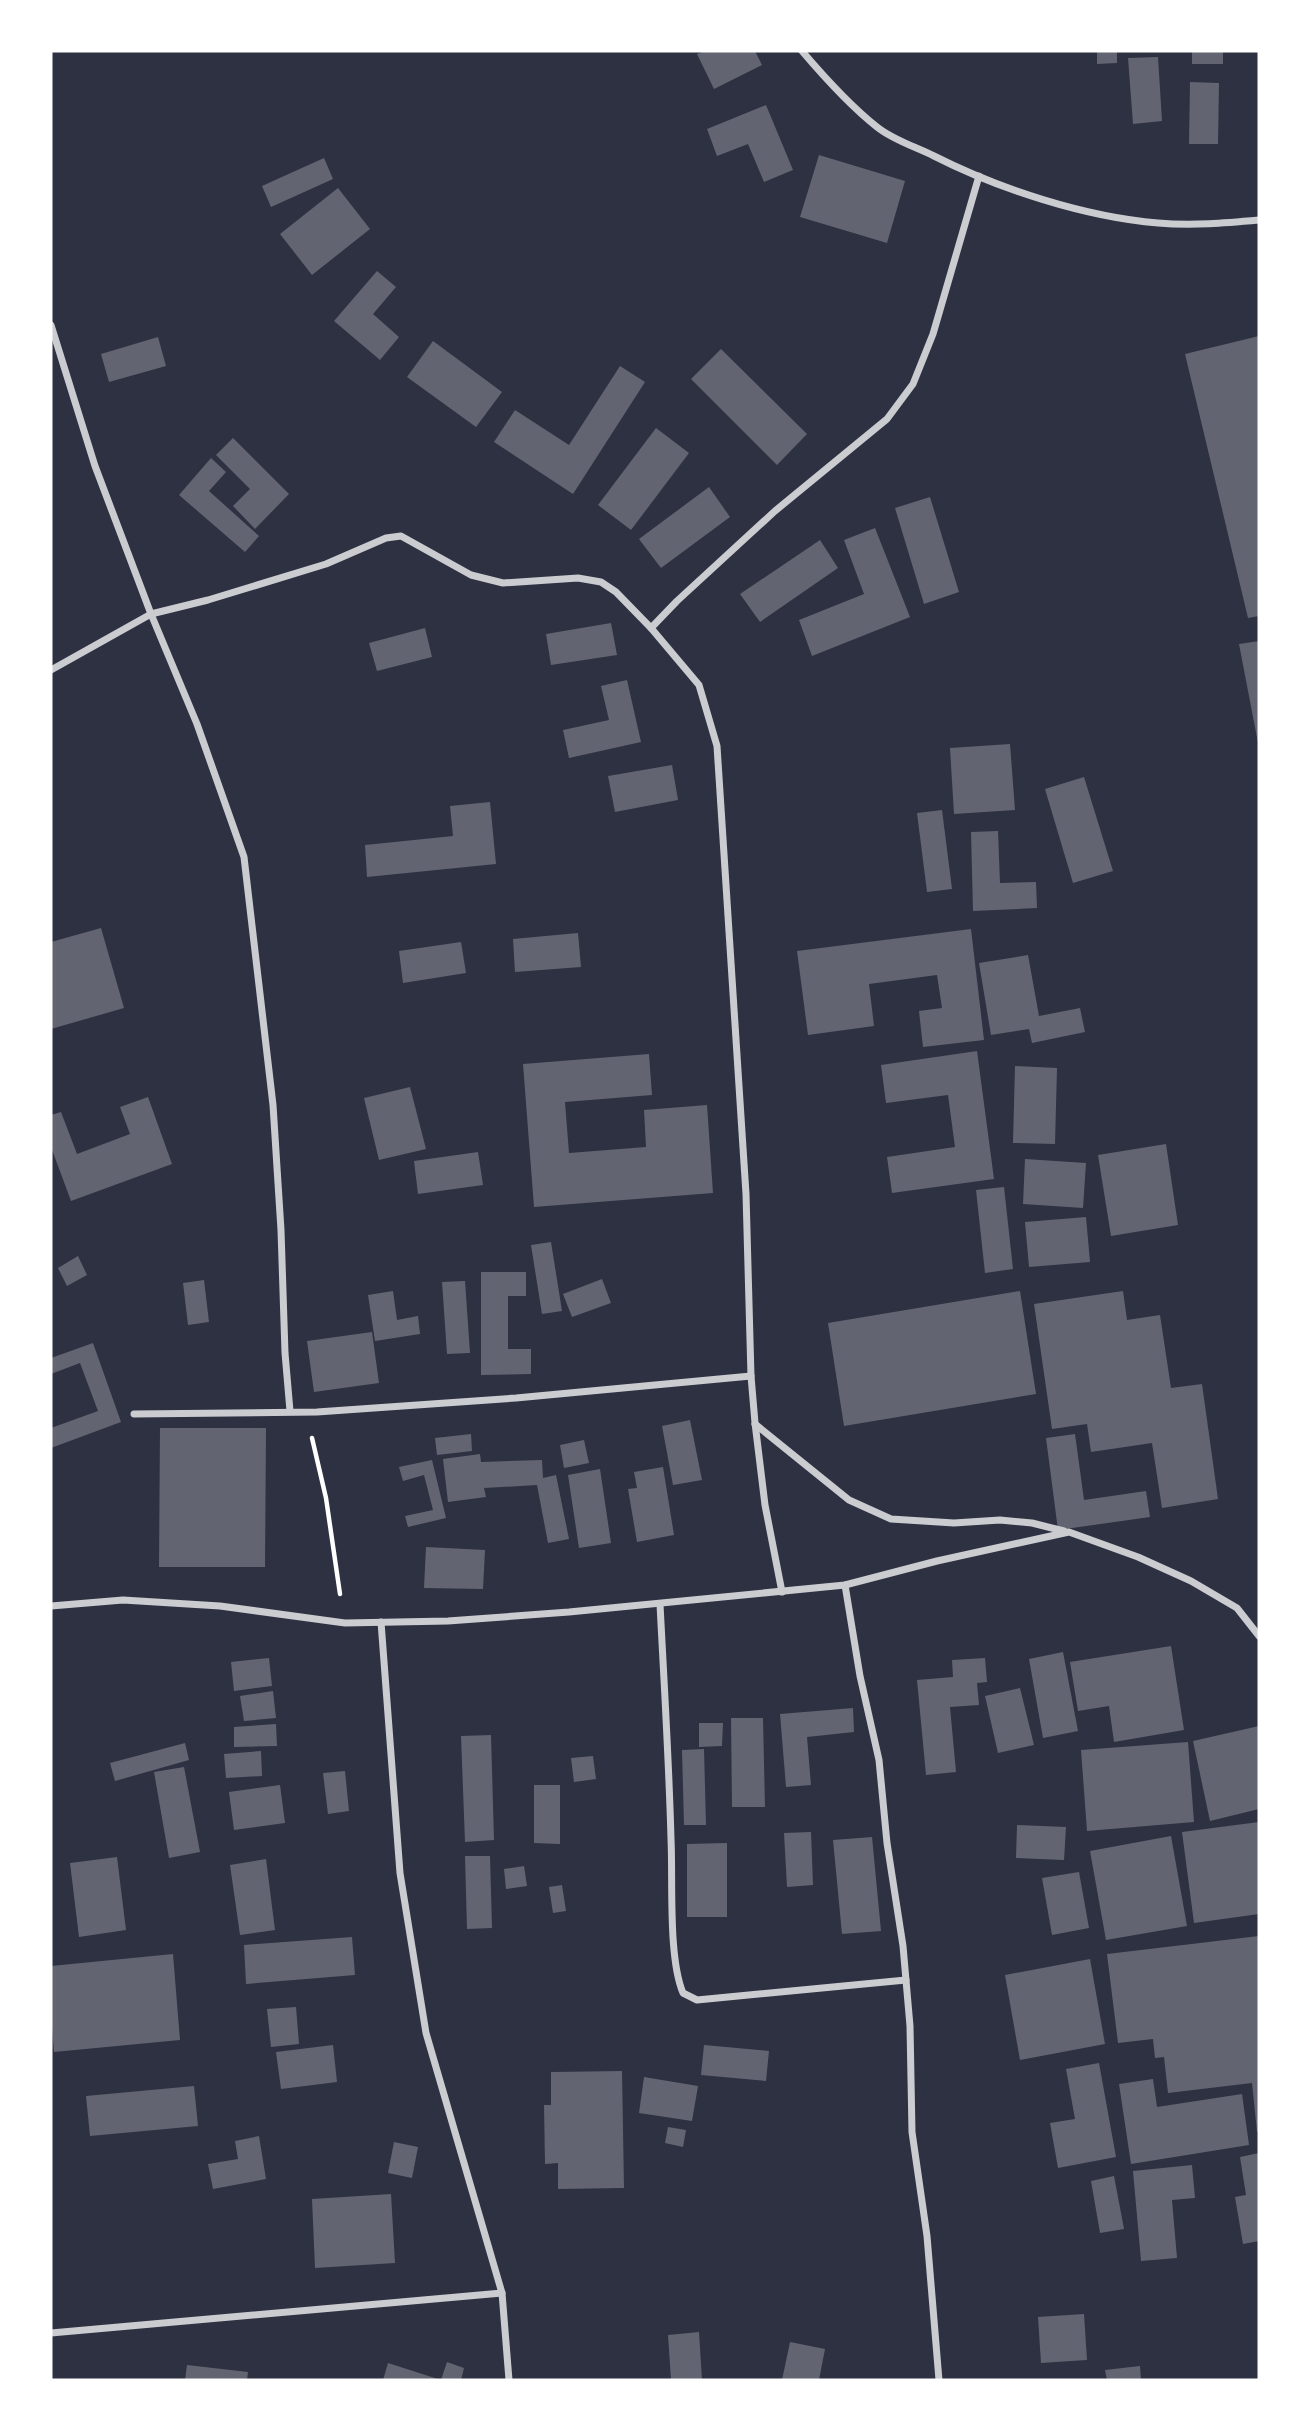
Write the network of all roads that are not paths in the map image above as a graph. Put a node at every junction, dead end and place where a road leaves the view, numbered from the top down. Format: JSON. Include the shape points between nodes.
{"nodes":[{"id":1,"x":802,"y":51,"type":"edge"},
{"id":2,"x":979,"y":176,"type":"junction"},
{"id":3,"x":1259,"y":220,"type":"edge"},
{"id":4,"x":51,"y":325,"type":"edge"},
{"id":5,"x":151,"y":614,"type":"junction"},
{"id":6,"x":652,"y":628,"type":"junction"},
{"id":7,"x":51,"y":670,"type":"edge"},
{"id":8,"x":751,"y":1376,"type":"junction"},
{"id":9,"x":290,"y":1411,"type":"junction"},
{"id":10,"x":134,"y":1414,"type":"dead end"},
{"id":11,"x":755,"y":1423,"type":"junction"},
{"id":12,"x":1069,"y":1532,"type":"junction"},
{"id":13,"x":845,"y":1585,"type":"junction"},
{"id":14,"x":782,"y":1592,"type":"junction"},
{"id":15,"x":660,"y":1604,"type":"junction"},
{"id":16,"x":51,"y":1606,"type":"edge"},
{"id":17,"x":381,"y":1622,"type":"junction"},
{"id":18,"x":1259,"y":1636,"type":"edge"},
{"id":19,"x":906,"y":1980,"type":"junction"},
{"id":20,"x":502,"y":2293,"type":"junction"},
{"id":21,"x":51,"y":2333,"type":"edge"},
{"id":22,"x":509,"y":2380,"type":"edge"},
{"id":23,"x":939,"y":2380,"type":"edge"}],
"edges":[{"from":1,"to":2,"type":"street","via":[[836,91],[879,129]]},
{"from":2,"to":3,"type":"street","via":[[1108,216],[1195,225]]},
{"from":2,"to":6,"type":"street","via":[[933,334],[913,384],[887,419],[775,511]]},
{"from":4,"to":5,"type":"street","via":[[95,466]]},
{"from":5,"to":6,"type":"street","via":[[326,564],[401,536],[471,575],[503,583],[578,578],[601,582]]},
{"from":5,"to":7,"type":"street"},
{"from":5,"to":9,"type":"street","via":[[244,857],[273,1105]]},
{"from":6,"to":8,"type":"street","via":[[699,685],[717,746],[746,1194]]},
{"from":8,"to":9,"type":"street","via":[[516,1398]]},
{"from":8,"to":11,"type":"street"},
{"from":9,"to":10,"type":"street"},
{"from":11,"to":12,"type":"street","via":[[849,1500],[891,1519],[1000,1520]]},
{"from":11,"to":14,"type":"street"},
{"from":12,"to":13,"type":"street"},
{"from":12,"to":18,"type":"street","via":[[1191,1581],[1237,1608]]},
{"from":13,"to":14,"type":"street"},
{"from":13,"to":19,"type":"street","via":[[879,1760]]},
{"from":14,"to":15,"type":"street"},
{"from":15,"to":17,"type":"street"},
{"from":15,"to":19,"type":"street","via":[[674,1940],[683,1993],[696,2000]]},
{"from":16,"to":17,"type":"street","via":[[124,1600],[220,1606],[345,1623]]},
{"from":17,"to":20,"type":"street","via":[[400,1873],[426,2033]]},
{"from":19,"to":23,"type":"street","via":[[912,2132],[927,2236]]},
{"from":20,"to":21,"type":"street"},
{"from":20,"to":22,"type":"street"}]}
